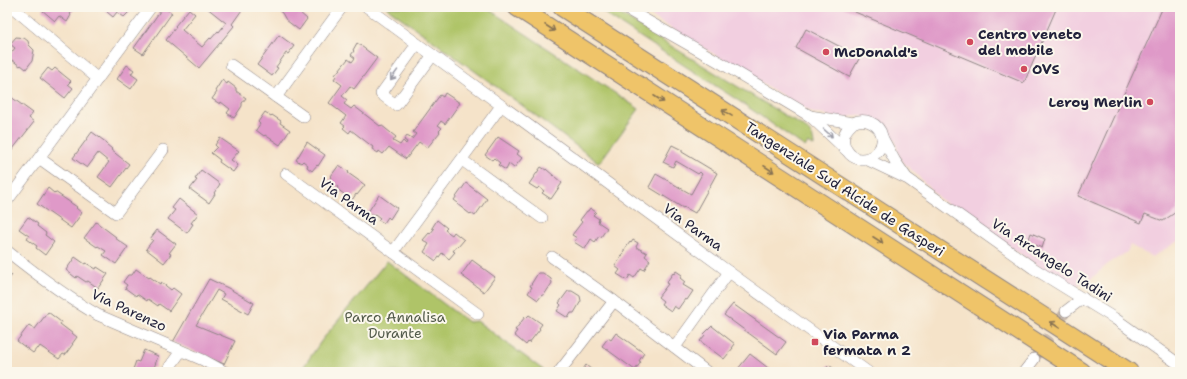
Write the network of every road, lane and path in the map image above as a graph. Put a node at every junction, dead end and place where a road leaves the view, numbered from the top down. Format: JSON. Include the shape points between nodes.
{"nodes":[{"id":1,"x":12,"y":7,"type":"edge"},
{"id":2,"x":150,"y":7,"type":"edge"},
{"id":3,"x":342,"y":7,"type":"edge"},
{"id":4,"x":367,"y":7,"type":"edge"},
{"id":5,"x":517,"y":7,"type":"edge"},
{"id":6,"x":562,"y":7,"type":"edge"},
{"id":7,"x":584,"y":7,"type":"edge"},
{"id":8,"x":623,"y":7,"type":"edge"},
{"id":9,"x":417,"y":44,"type":"junction"},
{"id":10,"x":631,"y":52,"type":"junction"},
{"id":11,"x":433,"y":55,"type":"junction"},
{"id":12,"x":231,"y":65,"type":"dead end"},
{"id":13,"x":98,"y":78,"type":"junction"},
{"id":14,"x":276,"y":97,"type":"junction"},
{"id":15,"x":501,"y":106,"type":"junction"},
{"id":16,"x":810,"y":116,"type":"junction"},
{"id":17,"x":304,"y":117,"type":"dead end"},
{"id":18,"x":852,"y":123,"type":"junction"},
{"id":19,"x":882,"y":137,"type":"junction"},
{"id":20,"x":163,"y":150,"type":"dead end"},
{"id":21,"x":846,"y":150,"type":"junction"},
{"id":22,"x":39,"y":158,"type":"junction"},
{"id":23,"x":866,"y":159,"type":"junction"},
{"id":24,"x":462,"y":160,"type":"junction"},
{"id":25,"x":286,"y":174,"type":"dead end"},
{"id":26,"x":908,"y":179,"type":"junction"},
{"id":27,"x":7,"y":201,"type":"edge"},
{"id":28,"x":542,"y":218,"type":"dead end"},
{"id":29,"x":7,"y":251,"type":"edge"},
{"id":30,"x":393,"y":252,"type":"junction"},
{"id":31,"x":552,"y":257,"type":"dead end"},
{"id":32,"x":729,"y":272,"type":"junction"},
{"id":33,"x":1083,"y":298,"type":"junction"},
{"id":34,"x":614,"y":301,"type":"junction"},
{"id":35,"x":1066,"y":311,"type":"tunnel mouth"},
{"id":36,"x":478,"y":314,"type":"dead end"},
{"id":37,"x":675,"y":347,"type":"junction"},
{"id":38,"x":181,"y":351,"type":"junction"},
{"id":39,"x":1034,"y":359,"type":"tunnel mouth"},
{"id":40,"x":1180,"y":365,"type":"edge"},
{"id":41,"x":166,"y":372,"type":"edge"},
{"id":42,"x":225,"y":372,"type":"edge"},
{"id":43,"x":559,"y":372,"type":"edge"},
{"id":44,"x":707,"y":372,"type":"edge"},
{"id":45,"x":868,"y":372,"type":"edge"},
{"id":46,"x":1024,"y":372,"type":"edge"},
{"id":47,"x":1082,"y":372,"type":"edge"},
{"id":48,"x":1129,"y":372,"type":"edge"}],
"edges":[{"from":1,"to":13,"type":"street"},
{"from":2,"to":13,"type":"street"},
{"from":3,"to":14,"type":"street"},
{"from":4,"to":9,"type":"street","name":"Via Parma"},
{"from":5,"to":47,"type":"highway","name":"Tangenziale Sud Alcide de Gasperi","one_way":true},
{"from":6,"to":10,"type":"highway","name":"Tangenziale Sud Alcide de Gasperi"},
{"from":7,"to":10,"type":"highway","via":[[619,33]]},
{"from":8,"to":16,"type":"street","name":"Via Arcangelo Tadini"},
{"from":9,"to":11,"type":"street","name":"Via Parma"},
{"from":9,"to":11,"type":"street","one_way":true,"via":[[381,94],[396,105]]},
{"from":48,"to":10,"type":"highway","name":"Tangenziale Sud Alcide de Gasperi","one_way":true},
{"from":11,"to":15,"type":"street","name":"Via Parma"},
{"from":12,"to":14,"type":"street"},
{"from":13,"to":22,"type":"street"},
{"from":14,"to":17,"type":"street"},
{"from":15,"to":24,"type":"street"},
{"from":15,"to":32,"type":"street","name":"Via Parma"},
{"from":16,"to":18,"type":"street","name":"Via Arcangelo Tadini"},
{"from":16,"to":21,"type":"street","name":"Via Arcangelo Tadini","one_way":true},
{"from":18,"to":19,"type":"street","name":"Via Arcangelo Tadini","via":[[861,120],[874,124]]},
{"from":18,"to":21,"type":"street","via":[[844,135]]},
{"from":19,"to":23,"type":"street","via":[[882,144],[877,152]]},
{"from":19,"to":26,"type":"street","name":"Via Arcangelo Tadini"},
{"from":20,"to":22,"type":"street","via":[[116,213]]},
{"from":21,"to":23,"type":"street","name":"Via Arcangelo Tadini","via":[[858,159]]},
{"from":22,"to":27,"type":"street"},
{"from":23,"to":26,"type":"street","name":"Via Arcangelo Tadini"},
{"from":24,"to":28,"type":"street"},
{"from":24,"to":30,"type":"street"},
{"from":25,"to":30,"type":"street","name":"Via Parma"},
{"from":26,"to":33,"type":"street","name":"Via Arcangelo Tadini","via":[[1033,268]]},
{"from":29,"to":38,"type":"street","name":"Via Parenzo","via":[[87,309]]},
{"from":30,"to":36,"type":"street","name":"Via Parma"},
{"from":31,"to":34,"type":"street"},
{"from":32,"to":37,"type":"street"},
{"from":32,"to":45,"type":"street","name":"Via Parma"},
{"from":33,"to":35,"type":"street"},
{"from":33,"to":40,"type":"street","name":"Via Arcangelo Tadini"},
{"from":34,"to":37,"type":"street"},
{"from":34,"to":43,"type":"street"},
{"from":37,"to":44,"type":"street"},
{"from":38,"to":41,"type":"street"},
{"from":38,"to":42,"type":"street","name":"Via Parenzo"},
{"from":39,"to":46,"type":"street"}]}
